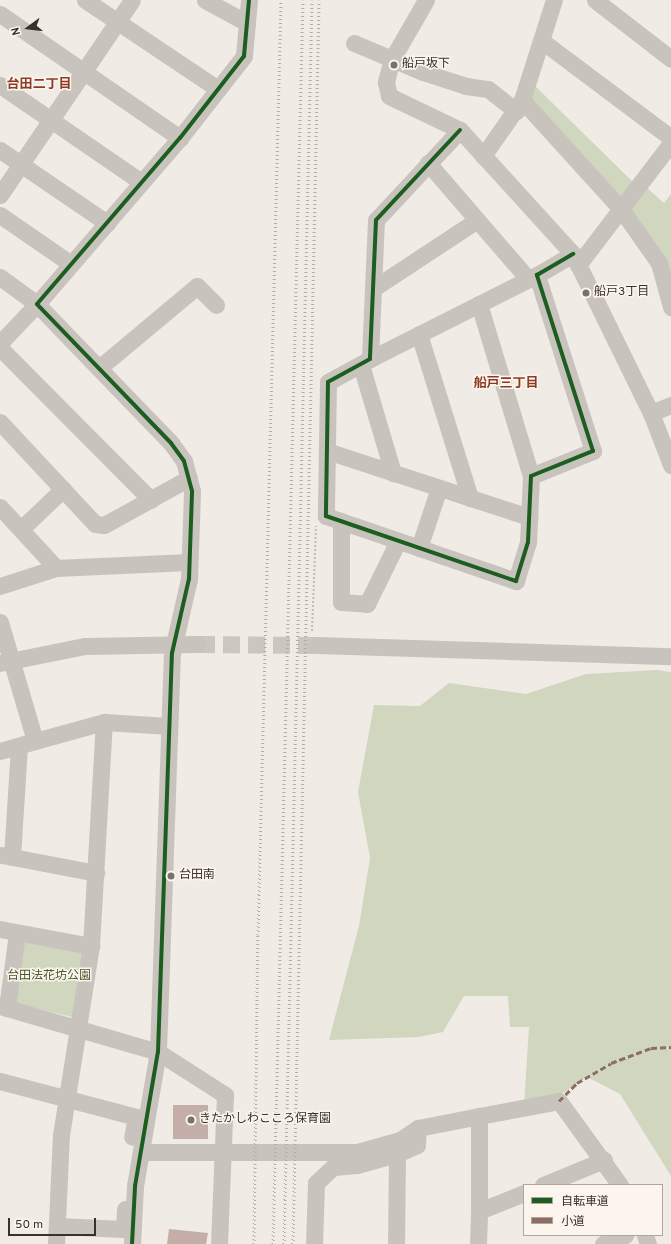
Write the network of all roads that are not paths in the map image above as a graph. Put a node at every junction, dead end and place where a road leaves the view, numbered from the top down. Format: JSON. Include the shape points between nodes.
{"nodes":[{"id":1,"x":85,"y":0,"type":"edge"},
{"id":2,"x":132,"y":0,"type":"edge"},
{"id":3,"x":205,"y":0,"type":"edge"},
{"id":4,"x":249,"y":0,"type":"edge"},
{"id":5,"x":426,"y":0,"type":"edge"},
{"id":6,"x":554,"y":0,"type":"edge"},
{"id":7,"x":594,"y":0,"type":"edge"},
{"id":8,"x":0,"y":14,"type":"edge"},
{"id":9,"x":117,"y":22,"type":"junction"},
{"id":10,"x":247,"y":22,"type":"junction"},
{"id":11,"x":542,"y":41,"type":"junction"},
{"id":12,"x":354,"y":43,"type":"dead end"},
{"id":13,"x":392,"y":59,"type":"junction"},
{"id":14,"x":671,"y":59,"type":"edge"},
{"id":15,"x":85,"y":69,"type":"junction"},
{"id":16,"x":0,"y":85,"type":"edge"},
{"id":17,"x":218,"y":89,"type":"junction"},
{"id":18,"x":519,"y":106,"type":"junction"},
{"id":19,"x":51,"y":120,"type":"junction"},
{"id":20,"x":460,"y":130,"type":"junction"},
{"id":21,"x":180,"y":138,"type":"junction"},
{"id":22,"x":671,"y":138,"type":"edge"},
{"id":23,"x":671,"y":143,"type":"edge"},
{"id":24,"x":0,"y":150,"type":"edge"},
{"id":25,"x":482,"y":156,"type":"junction"},
{"id":26,"x":428,"y":163,"type":"junction"},
{"id":27,"x":21,"y":164,"type":"junction"},
{"id":28,"x":142,"y":182,"type":"junction"},
{"id":29,"x":0,"y":195,"type":"edge"},
{"id":30,"x":621,"y":208,"type":"junction"},
{"id":31,"x":0,"y":215,"type":"edge"},
{"id":32,"x":477,"y":220,"type":"junction"},
{"id":33,"x":106,"y":223,"type":"junction"},
{"id":34,"x":575,"y":260,"type":"junction"},
{"id":35,"x":71,"y":264,"type":"junction"},
{"id":36,"x":0,"y":277,"type":"edge"},
{"id":37,"x":532,"y":277,"type":"junction"},
{"id":38,"x":374,"y":288,"type":"junction"},
{"id":39,"x":37,"y":304,"type":"junction"},
{"id":40,"x":479,"y":304,"type":"junction"},
{"id":41,"x":216,"y":305,"type":"dead end"},
{"id":42,"x":671,"y":308,"type":"edge"},
{"id":43,"x":420,"y":334,"type":"junction"},
{"id":44,"x":0,"y":343,"type":"edge"},
{"id":45,"x":0,"y":348,"type":"edge"},
{"id":46,"x":366,"y":362,"type":"junction"},
{"id":47,"x":99,"y":368,"type":"junction"},
{"id":48,"x":671,"y":405,"type":"edge"},
{"id":49,"x":651,"y":413,"type":"junction"},
{"id":50,"x":0,"y":422,"type":"edge"},
{"id":51,"x":327,"y":451,"type":"junction"},
{"id":52,"x":671,"y":466,"type":"edge"},
{"id":53,"x":393,"y":473,"type":"junction"},
{"id":54,"x":531,"y":476,"type":"junction"},
{"id":55,"x":189,"y":478,"type":"junction"},
{"id":56,"x":439,"y":488,"type":"junction"},
{"id":57,"x":63,"y":489,"type":"junction"},
{"id":58,"x":470,"y":498,"type":"junction"},
{"id":59,"x":151,"y":500,"type":"junction"},
{"id":60,"x":0,"y":507,"type":"edge"},
{"id":61,"x":529,"y":517,"type":"junction"},
{"id":62,"x":333,"y":518,"type":"junction"},
{"id":63,"x":21,"y":528,"type":"junction"},
{"id":64,"x":398,"y":541,"type":"junction"},
{"id":65,"x":419,"y":548,"type":"junction"},
{"id":66,"x":189,"y":562,"type":"junction"},
{"id":67,"x":56,"y":568,"type":"junction"},
{"id":68,"x":0,"y":586,"type":"edge"},
{"id":69,"x":0,"y":622,"type":"edge"},
{"id":70,"x":314,"y":641,"type":"tunnel mouth"},
{"id":71,"x":174,"y":644,"type":"junction"},
{"id":72,"x":198,"y":644,"type":"tunnel mouth"},
{"id":73,"x":671,"y":656,"type":"edge"},
{"id":74,"x":6,"y":662,"type":"edge"},
{"id":75,"x":104,"y":722,"type":"junction"},
{"id":76,"x":169,"y":726,"type":"junction"},
{"id":77,"x":35,"y":741,"type":"junction"},
{"id":78,"x":19,"y":746,"type":"junction"},
{"id":79,"x":0,"y":751,"type":"edge"},
{"id":80,"x":6,"y":856,"type":"edge"},
{"id":81,"x":96,"y":873,"type":"junction"},
{"id":82,"x":0,"y":929,"type":"edge"},
{"id":83,"x":17,"y":933,"type":"junction"},
{"id":84,"x":91,"y":946,"type":"junction"},
{"id":85,"x":4,"y":1007,"type":"edge"},
{"id":86,"x":79,"y":1027,"type":"junction"},
{"id":87,"x":158,"y":1052,"type":"junction"},
{"id":88,"x":0,"y":1081,"type":"edge"},
{"id":89,"x":66,"y":1098,"type":"junction"},
{"id":90,"x":480,"y":1116,"type":"junction"},
{"id":91,"x":398,"y":1147,"type":"junction"},
{"id":92,"x":143,"y":1152,"type":"junction"},
{"id":93,"x":604,"y":1160,"type":"junction"},
{"id":94,"x":545,"y":1184,"type":"edge"},
{"id":95,"x":619,"y":1184,"type":"edge"},
{"id":96,"x":523,"y":1193,"type":"edge"},
{"id":97,"x":479,"y":1211,"type":"junction"},
{"id":98,"x":57,"y":1226,"type":"junction"},
{"id":99,"x":623,"y":1236,"type":"edge"},
{"id":100,"x":56,"y":1244,"type":"edge"},
{"id":101,"x":132,"y":1244,"type":"edge"},
{"id":102,"x":219,"y":1244,"type":"edge"},
{"id":103,"x":314,"y":1244,"type":"edge"},
{"id":104,"x":396,"y":1244,"type":"edge"},
{"id":105,"x":478,"y":1244,"type":"edge"},
{"id":106,"x":603,"y":1244,"type":"edge"}],
"edges":[{"from":1,"to":9,"type":"street"},
{"from":2,"to":9,"type":"street"},
{"from":3,"to":10,"type":"street"},
{"from":4,"to":10,"type":"street"},
{"from":5,"to":13,"type":"street"},
{"from":6,"to":11,"type":"street"},
{"from":7,"to":14,"type":"street"},
{"from":8,"to":15,"type":"street"},
{"from":9,"to":15,"type":"street"},
{"from":9,"to":17,"type":"street"},
{"from":10,"to":17,"type":"street","via":[[244,56]]},
{"from":11,"to":18,"type":"street"},
{"from":11,"to":22,"type":"street"},
{"from":12,"to":13,"type":"street"},
{"from":13,"to":18,"type":"street","via":[[466,86],[488,89]]},
{"from":13,"to":20,"type":"street","via":[[386,82],[389,96]]},
{"from":15,"to":19,"type":"street"},
{"from":15,"to":21,"type":"street"},
{"from":16,"to":19,"type":"street"},
{"from":17,"to":21,"type":"street"},
{"from":18,"to":25,"type":"street"},
{"from":18,"to":30,"type":"street"},
{"from":19,"to":27,"type":"street"},
{"from":19,"to":28,"type":"street"},
{"from":20,"to":25,"type":"street"},
{"from":20,"to":26,"type":"street"},
{"from":21,"to":28,"type":"street"},
{"from":23,"to":30,"type":"street"},
{"from":24,"to":27,"type":"street"},
{"from":25,"to":34,"type":"street"},
{"from":26,"to":32,"type":"street"},
{"from":26,"to":38,"type":"street","via":[[376,220]]},
{"from":27,"to":29,"type":"street"},
{"from":27,"to":33,"type":"street"},
{"from":28,"to":33,"type":"street"},
{"from":30,"to":34,"type":"street"},
{"from":30,"to":42,"type":"street","via":[[659,263]]},
{"from":31,"to":35,"type":"street"},
{"from":32,"to":37,"type":"street"},
{"from":32,"to":38,"type":"street"},
{"from":33,"to":35,"type":"street"},
{"from":34,"to":37,"type":"street"},
{"from":34,"to":49,"type":"street"},
{"from":35,"to":39,"type":"street"},
{"from":36,"to":39,"type":"street"},
{"from":37,"to":40,"type":"street"},
{"from":37,"to":54,"type":"street","via":[[593,451]]},
{"from":38,"to":46,"type":"street"},
{"from":39,"to":44,"type":"street"},
{"from":39,"to":47,"type":"street"},
{"from":40,"to":43,"type":"street"},
{"from":40,"to":54,"type":"street"},
{"from":41,"to":47,"type":"street","via":[[197,286]]},
{"from":43,"to":46,"type":"street"},
{"from":43,"to":58,"type":"street"},
{"from":45,"to":59,"type":"street"},
{"from":46,"to":51,"type":"street","via":[[328,382]]},
{"from":46,"to":53,"type":"street"},
{"from":47,"to":55,"type":"street","via":[[171,443],[184,461]]},
{"from":48,"to":49,"type":"street"},
{"from":49,"to":52,"type":"street"},
{"from":50,"to":57,"type":"street"},
{"from":51,"to":53,"type":"street"},
{"from":51,"to":62,"type":"street"},
{"from":53,"to":56,"type":"street"},
{"from":54,"to":61,"type":"street"},
{"from":55,"to":59,"type":"street"},
{"from":55,"to":66,"type":"street"},
{"from":56,"to":58,"type":"street"},
{"from":56,"to":65,"type":"street"},
{"from":57,"to":59,"type":"street","via":[[95,524],[104,525]]},
{"from":57,"to":63,"type":"street"},
{"from":58,"to":61,"type":"street"},
{"from":60,"to":63,"type":"street"},
{"from":61,"to":65,"type":"street","via":[[528,542],[516,581]]},
{"from":62,"to":64,"type":"street"},
{"from":62,"to":64,"type":"street","via":[[342,602],[367,604]]},
{"from":63,"to":67,"type":"street"},
{"from":64,"to":65,"type":"street"},
{"from":66,"to":67,"type":"street"},
{"from":66,"to":71,"type":"street","via":[[189,579]]},
{"from":67,"to":68,"type":"street"},
{"from":69,"to":74,"type":"street"},
{"from":70,"to":73,"type":"street"},
{"from":71,"to":72,"type":"street"},
{"from":71,"to":74,"type":"street","via":[[85,646]]},
{"from":71,"to":76,"type":"street"},
{"from":74,"to":77,"type":"street"},
{"from":75,"to":76,"type":"street"},
{"from":75,"to":77,"type":"street"},
{"from":75,"to":81,"type":"street"},
{"from":76,"to":87,"type":"street"},
{"from":77,"to":78,"type":"street"},
{"from":78,"to":79,"type":"street"},
{"from":78,"to":80,"type":"street"},
{"from":80,"to":81,"type":"street"},
{"from":81,"to":84,"type":"street"},
{"from":82,"to":83,"type":"street"},
{"from":83,"to":84,"type":"street"},
{"from":83,"to":85,"type":"street"},
{"from":84,"to":86,"type":"street"},
{"from":85,"to":86,"type":"street"},
{"from":86,"to":87,"type":"street"},
{"from":86,"to":89,"type":"street"},
{"from":87,"to":92,"type":"street"},
{"from":87,"to":102,"type":"street","via":[[225,1095]]},
{"from":88,"to":89,"type":"street"},
{"from":89,"to":98,"type":"street","via":[[61,1136]]},
{"from":89,"to":98,"type":"street","via":[[136,1117],[125,1186],[124,1230]]},
{"from":90,"to":91,"type":"street","via":[[418,1128],[417,1145]]},
{"from":90,"to":93,"type":"street","via":[[559,1101]]},
{"from":90,"to":97,"type":"street"},
{"from":91,"to":92,"type":"street","via":[[357,1152]]},
{"from":91,"to":103,"type":"street","via":[[357,1165],[333,1167],[316,1183]]},
{"from":91,"to":104,"type":"street"},
{"from":92,"to":101,"type":"street"},
{"from":93,"to":94,"type":"street"},
{"from":93,"to":95,"type":"street"},
{"from":96,"to":97,"type":"street"},
{"from":97,"to":105,"type":"street"},
{"from":98,"to":100,"type":"street"},
{"from":99,"to":106,"type":"street"}]}
